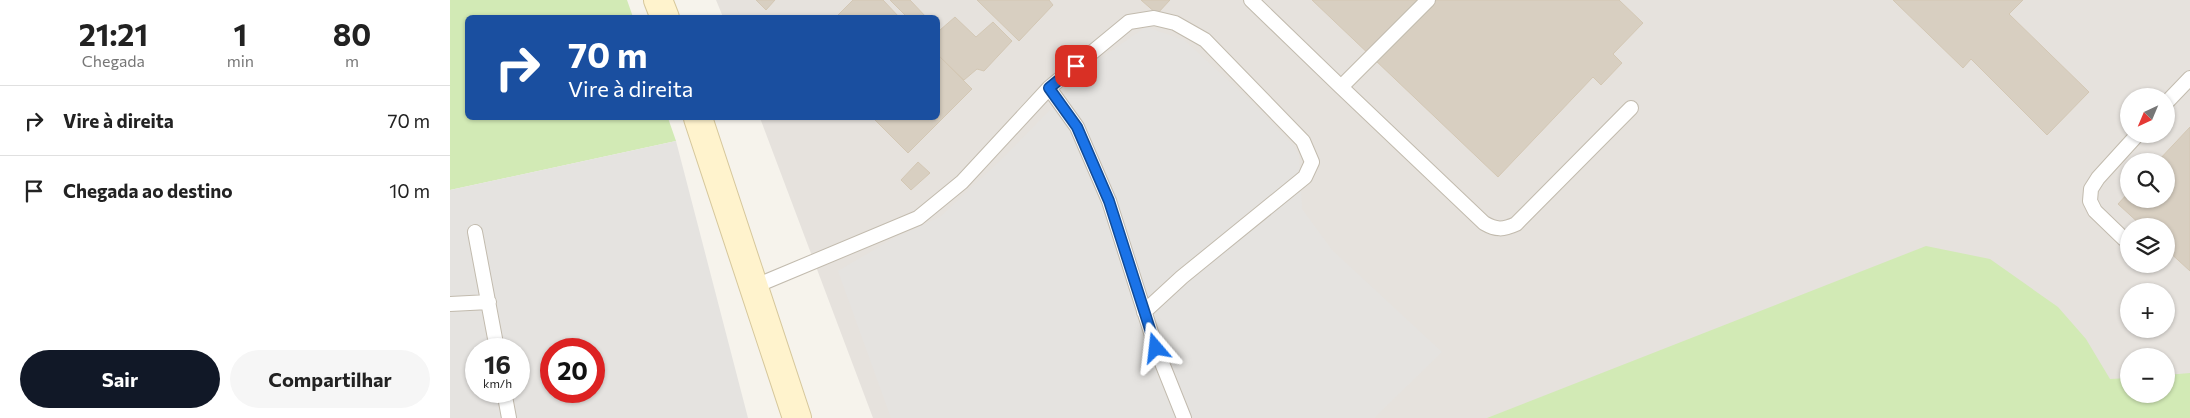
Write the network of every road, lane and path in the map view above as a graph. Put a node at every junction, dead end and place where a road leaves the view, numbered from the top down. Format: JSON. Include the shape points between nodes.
{"nodes":[{"id":1,"x":658,"y":0,"type":"edge"},
{"id":2,"x":1251,"y":0,"type":"edge"},
{"id":3,"x":1428,"y":0,"type":"edge"},
{"id":4,"x":663,"y":15,"type":"edge"},
{"id":5,"x":2190,"y":78,"type":"edge"},
{"id":6,"x":1341,"y":87,"type":"junction"},
{"id":7,"x":1049,"y":88,"type":"junction"},
{"id":8,"x":2175,"y":94,"type":"edge"},
{"id":9,"x":1631,"y":108,"type":"dead end"},
{"id":10,"x":699,"y":120,"type":"edge"},
{"id":11,"x":2130,"y":143,"type":"edge"},
{"id":12,"x":475,"y":232,"type":"dead end"},
{"id":13,"x":2120,"y":235,"type":"edge"},
{"id":14,"x":753,"y":286,"type":"junction"},
{"id":15,"x":489,"y":302,"type":"junction"},
{"id":16,"x":450,"y":304,"type":"edge"},
{"id":17,"x":1144,"y":312,"type":"junction"},
{"id":18,"x":495,"y":338,"type":"edge"},
{"id":19,"x":506,"y":403,"type":"edge"},
{"id":20,"x":509,"y":418,"type":"edge"},
{"id":21,"x":797,"y":418,"type":"edge"},
{"id":22,"x":1184,"y":418,"type":"edge"}],
"edges":[{"from":1,"to":4,"type":"main road"},
{"from":2,"to":6,"type":"lane"},
{"from":3,"to":6,"type":"lane"},
{"from":5,"to":8,"type":"lane"},
{"from":6,"to":9,"type":"lane","via":[[1493,229],[1516,224]]},
{"from":7,"to":14,"type":"lane","via":[[962,182],[918,218]]},
{"from":7,"to":17,"type":"lane","via":[[1077,127],[1109,201]]},
{"from":7,"to":17,"type":"lane","via":[[1129,22],[1154,18],[1175,23],[1204,40],[1303,141],[1312,162],[1305,177]]},
{"from":10,"to":14,"type":"main road"},
{"from":11,"to":13,"type":"lane","via":[[2091,189],[2090,201],[2095,211]]},
{"from":12,"to":15,"type":"lane"},
{"from":14,"to":21,"type":"main road"},
{"from":15,"to":16,"type":"lane"},
{"from":15,"to":18,"type":"lane"},
{"from":17,"to":22,"type":"lane"},
{"from":19,"to":20,"type":"lane"}]}
